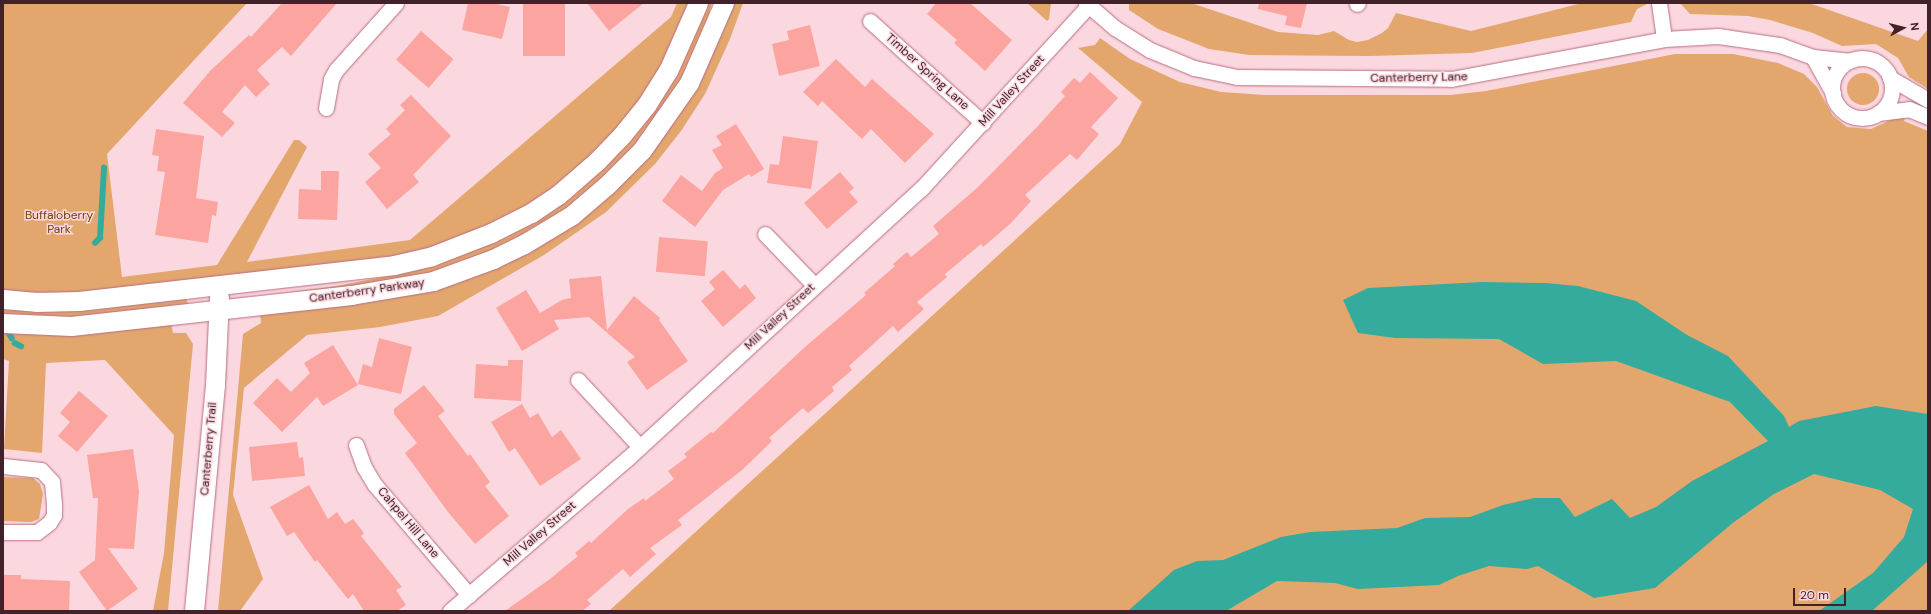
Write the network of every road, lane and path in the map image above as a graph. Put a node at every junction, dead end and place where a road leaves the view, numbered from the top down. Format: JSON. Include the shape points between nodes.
{"nodes":[{"id":1,"x":396,"y":3,"type":"edge"},
{"id":2,"x":698,"y":3,"type":"edge"},
{"id":3,"x":724,"y":3,"type":"edge"},
{"id":4,"x":1659,"y":3,"type":"edge"},
{"id":5,"x":1089,"y":4,"type":"edge"},
{"id":6,"x":870,"y":21,"type":"dead end"},
{"id":7,"x":1664,"y":39,"type":"junction"},
{"id":8,"x":1813,"y":57,"type":"junction"},
{"id":9,"x":1849,"y":61,"type":"junction"},
{"id":10,"x":1890,"y":78,"type":"junction"},
{"id":11,"x":1833,"y":93,"type":"junction"},
{"id":12,"x":1928,"y":100,"type":"edge"},
{"id":13,"x":326,"y":108,"type":"dead end"},
{"id":14,"x":1878,"y":113,"type":"junction"},
{"id":15,"x":1928,"y":117,"type":"edge"},
{"id":16,"x":983,"y":123,"type":"junction"},
{"id":17,"x":765,"y":234,"type":"dead end"},
{"id":18,"x":814,"y":285,"type":"junction"},
{"id":19,"x":219,"y":286,"type":"junction"},
{"id":20,"x":3,"y":299,"type":"edge"},
{"id":21,"x":220,"y":310,"type":"junction"},
{"id":22,"x":3,"y":323,"type":"edge"},
{"id":23,"x":578,"y":380,"type":"dead end"},
{"id":24,"x":356,"y":445,"type":"dead end"},
{"id":25,"x":640,"y":447,"type":"junction"},
{"id":26,"x":3,"y":466,"type":"edge"},
{"id":27,"x":3,"y":532,"type":"edge"},
{"id":28,"x":469,"y":595,"type":"junction"},
{"id":29,"x":194,"y":611,"type":"edge"},
{"id":30,"x":450,"y":611,"type":"edge"}],
"edges":[{"from":1,"to":13,"type":"street","via":[[336,70],[331,79]]},
{"from":2,"to":19,"type":"street","name":"Canterberry Parkway","via":[[668,71],[636,119],[586,172],[531,213],[476,240],[408,263]]},
{"from":3,"to":21,"type":"street","name":"Canterberry Parkway","via":[[689,83],[651,140],[595,196],[538,236],[479,265],[417,285]]},
{"from":4,"to":7,"type":"street"},
{"from":5,"to":7,"type":"street","name":"Canterberry Lane","via":[[1115,28],[1150,50],[1194,68],[1237,77],[1451,80]]},
{"from":5,"to":16,"type":"street","name":"Mill Valley Street"},
{"from":6,"to":16,"type":"street","name":"Timber Spring Lane"},
{"from":7,"to":8,"type":"street","name":"Canterberry Lane","via":[[1734,38],[1780,45]]},
{"from":8,"to":9,"type":"street","name":"Canterberry Lane"},
{"from":8,"to":11,"type":"street"},
{"from":9,"to":10,"type":"street","name":"Canterberry Lane","via":[[1864,58],[1878,63]]},
{"from":9,"to":11,"type":"street","via":[[1835,74]]},
{"from":10,"to":12,"type":"street","name":"Canterberry Lane"},
{"from":10,"to":14,"type":"street","via":[[1890,98]]},
{"from":11,"to":14,"type":"street","via":[[1842,110],[1850,115],[1869,117]]},
{"from":14,"to":15,"type":"street","via":[[1909,108]]},
{"from":16,"to":18,"type":"street","name":"Mill Valley Street","via":[[921,189]]},
{"from":17,"to":18,"type":"street"},
{"from":18,"to":25,"type":"street","name":"Mill Valley Street"},
{"from":19,"to":20,"type":"street","name":"Canterberry Parkway","via":[[79,301],[36,302]]},
{"from":19,"to":21,"type":"street","name":"Canterberry Trail"},
{"from":21,"to":22,"type":"street","name":"Canterberry Parkway","via":[[70,326]]},
{"from":21,"to":29,"type":"street","name":"Canterberry Trail"},
{"from":23,"to":25,"type":"street"},
{"from":24,"to":28,"type":"street","name":"Cahpel Hill Lane","via":[[364,467],[376,485]]},
{"from":25,"to":28,"type":"street","name":"Mill Valley Street"},
{"from":26,"to":27,"type":"street","via":[[41,470],[52,482],[54,504],[52,519],[37,532]]},
{"from":28,"to":30,"type":"street","name":"Mill Valley Street"}]}
